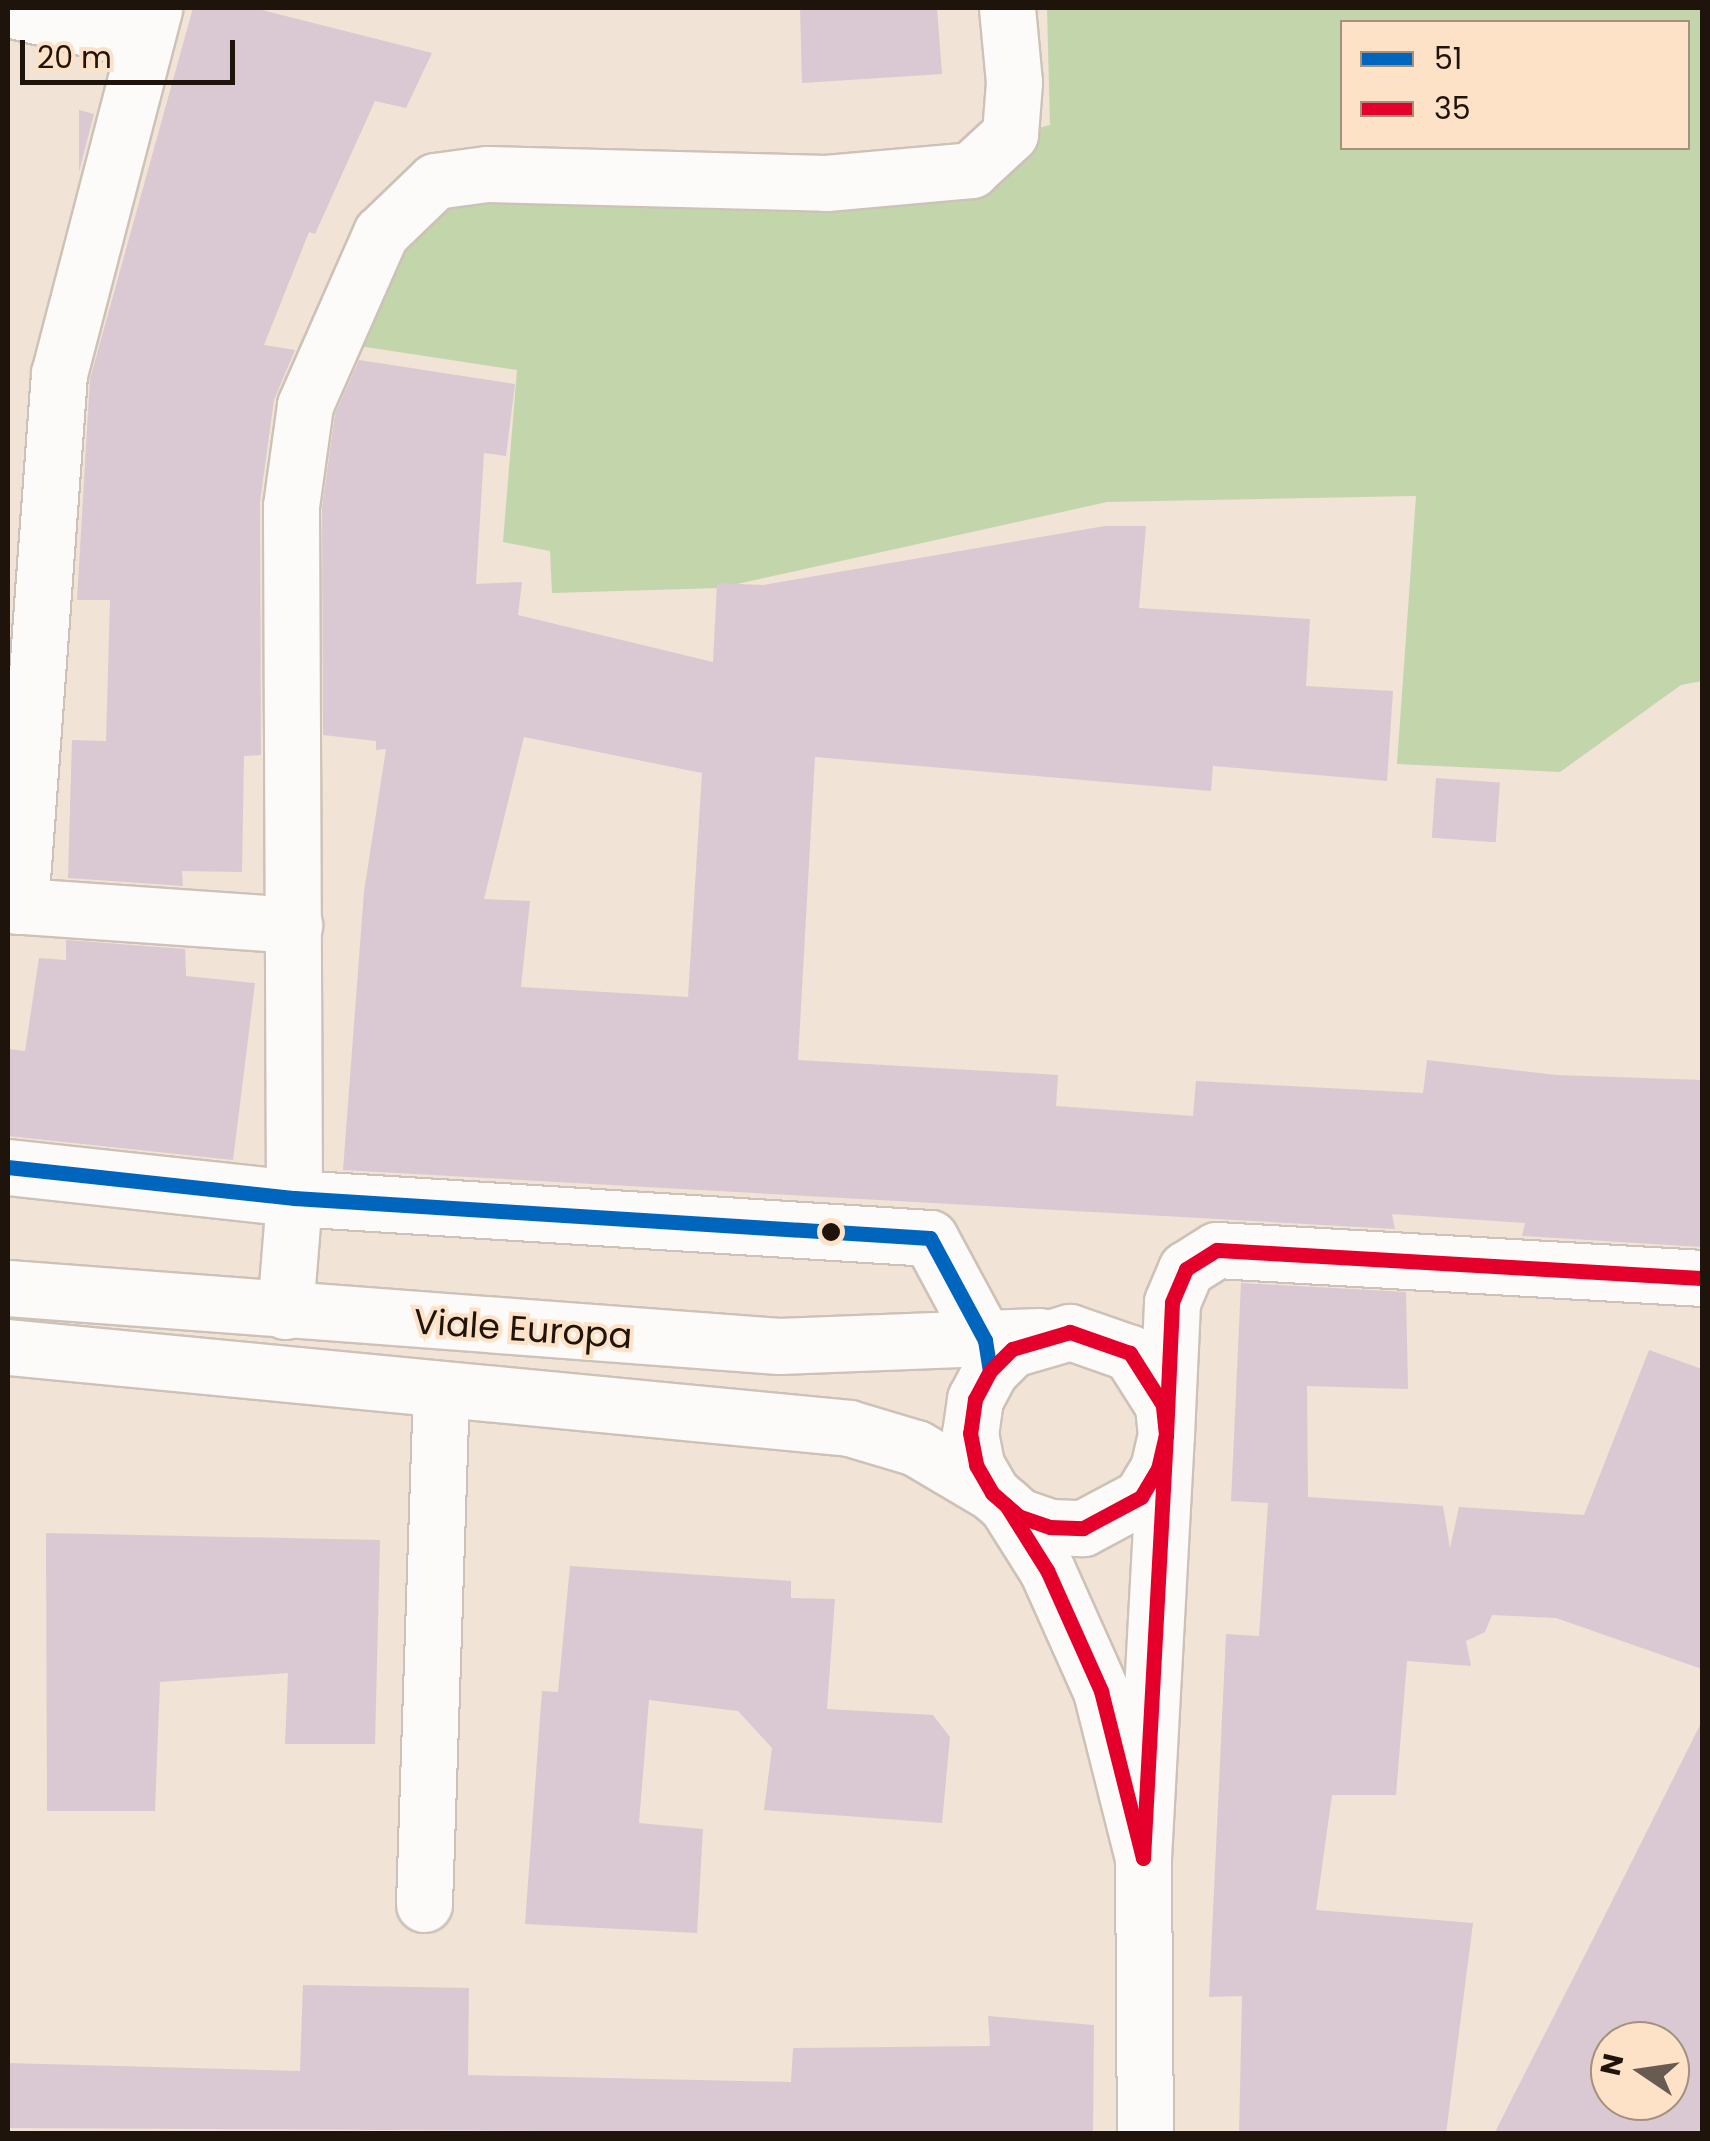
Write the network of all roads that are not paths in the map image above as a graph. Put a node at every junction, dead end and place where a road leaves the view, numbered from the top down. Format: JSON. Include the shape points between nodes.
{"nodes":[{"id":1,"x":1006,"y":8,"type":"edge"},
{"id":2,"x":8,"y":10,"type":"edge"},
{"id":3,"x":149,"y":25,"type":"edge"},
{"id":4,"x":14,"y":906,"type":"edge"},
{"id":5,"x":294,"y":925,"type":"junction"},
{"id":6,"x":8,"y":1167,"type":"edge"},
{"id":7,"x":294,"y":1198,"type":"junction"},
{"id":8,"x":1702,"y":1278,"type":"edge"},
{"id":9,"x":8,"y":1288,"type":"edge"},
{"id":10,"x":285,"y":1311,"type":"junction"},
{"id":11,"x":8,"y":1347,"type":"edge"},
{"id":12,"x":987,"y":1356,"type":"junction"},
{"id":13,"x":440,"y":1390,"type":"junction"},
{"id":14,"x":1166,"y":1435,"type":"junction"},
{"id":15,"x":999,"y":1499,"type":"junction"},
{"id":16,"x":1143,"y":1858,"type":"junction"},
{"id":17,"x":424,"y":1904,"type":"dead end"},
{"id":18,"x":1145,"y":2134,"type":"edge"}],
"edges":[{"from":1,"to":5,"type":"street","via":[[1014,82],[1010,134],[970,170],[826,183],[487,174],[435,181],[382,233],[305,405],[291,506]]},
{"from":2,"to":3,"type":"street"},
{"from":3,"to":4,"type":"street","via":[[60,374]]},
{"from":4,"to":5,"type":"street"},
{"from":5,"to":7,"type":"street"},
{"from":6,"to":7,"type":"street"},
{"from":7,"to":10,"type":"street"},
{"from":7,"to":12,"type":"street","via":[[930,1238]]},
{"from":8,"to":14,"type":"street","via":[[1217,1250],[1186,1269],[1172,1302]]},
{"from":9,"to":10,"type":"street","name":"Viale Europa"},
{"from":10,"to":12,"type":"street","name":"Viale Europa"},
{"from":11,"to":13,"type":"street","name":"Viale Europa"},
{"from":12,"to":14,"type":"street","via":[[1070,1332],[1130,1353],[1163,1404]]},
{"from":12,"to":15,"type":"street","via":[[970,1433],[976,1465]]},
{"from":13,"to":15,"type":"street","name":"Viale Europa","via":[[849,1428],[916,1448]]},
{"from":13,"to":17,"type":"street"},
{"from":14,"to":15,"type":"street","via":[[1158,1468],[1141,1496],[1114,1517],[1083,1528],[1050,1527]]},
{"from":14,"to":16,"type":"street"},
{"from":15,"to":16,"type":"street","via":[[1047,1570],[1095,1676]]},
{"from":16,"to":18,"type":"street"}]}
